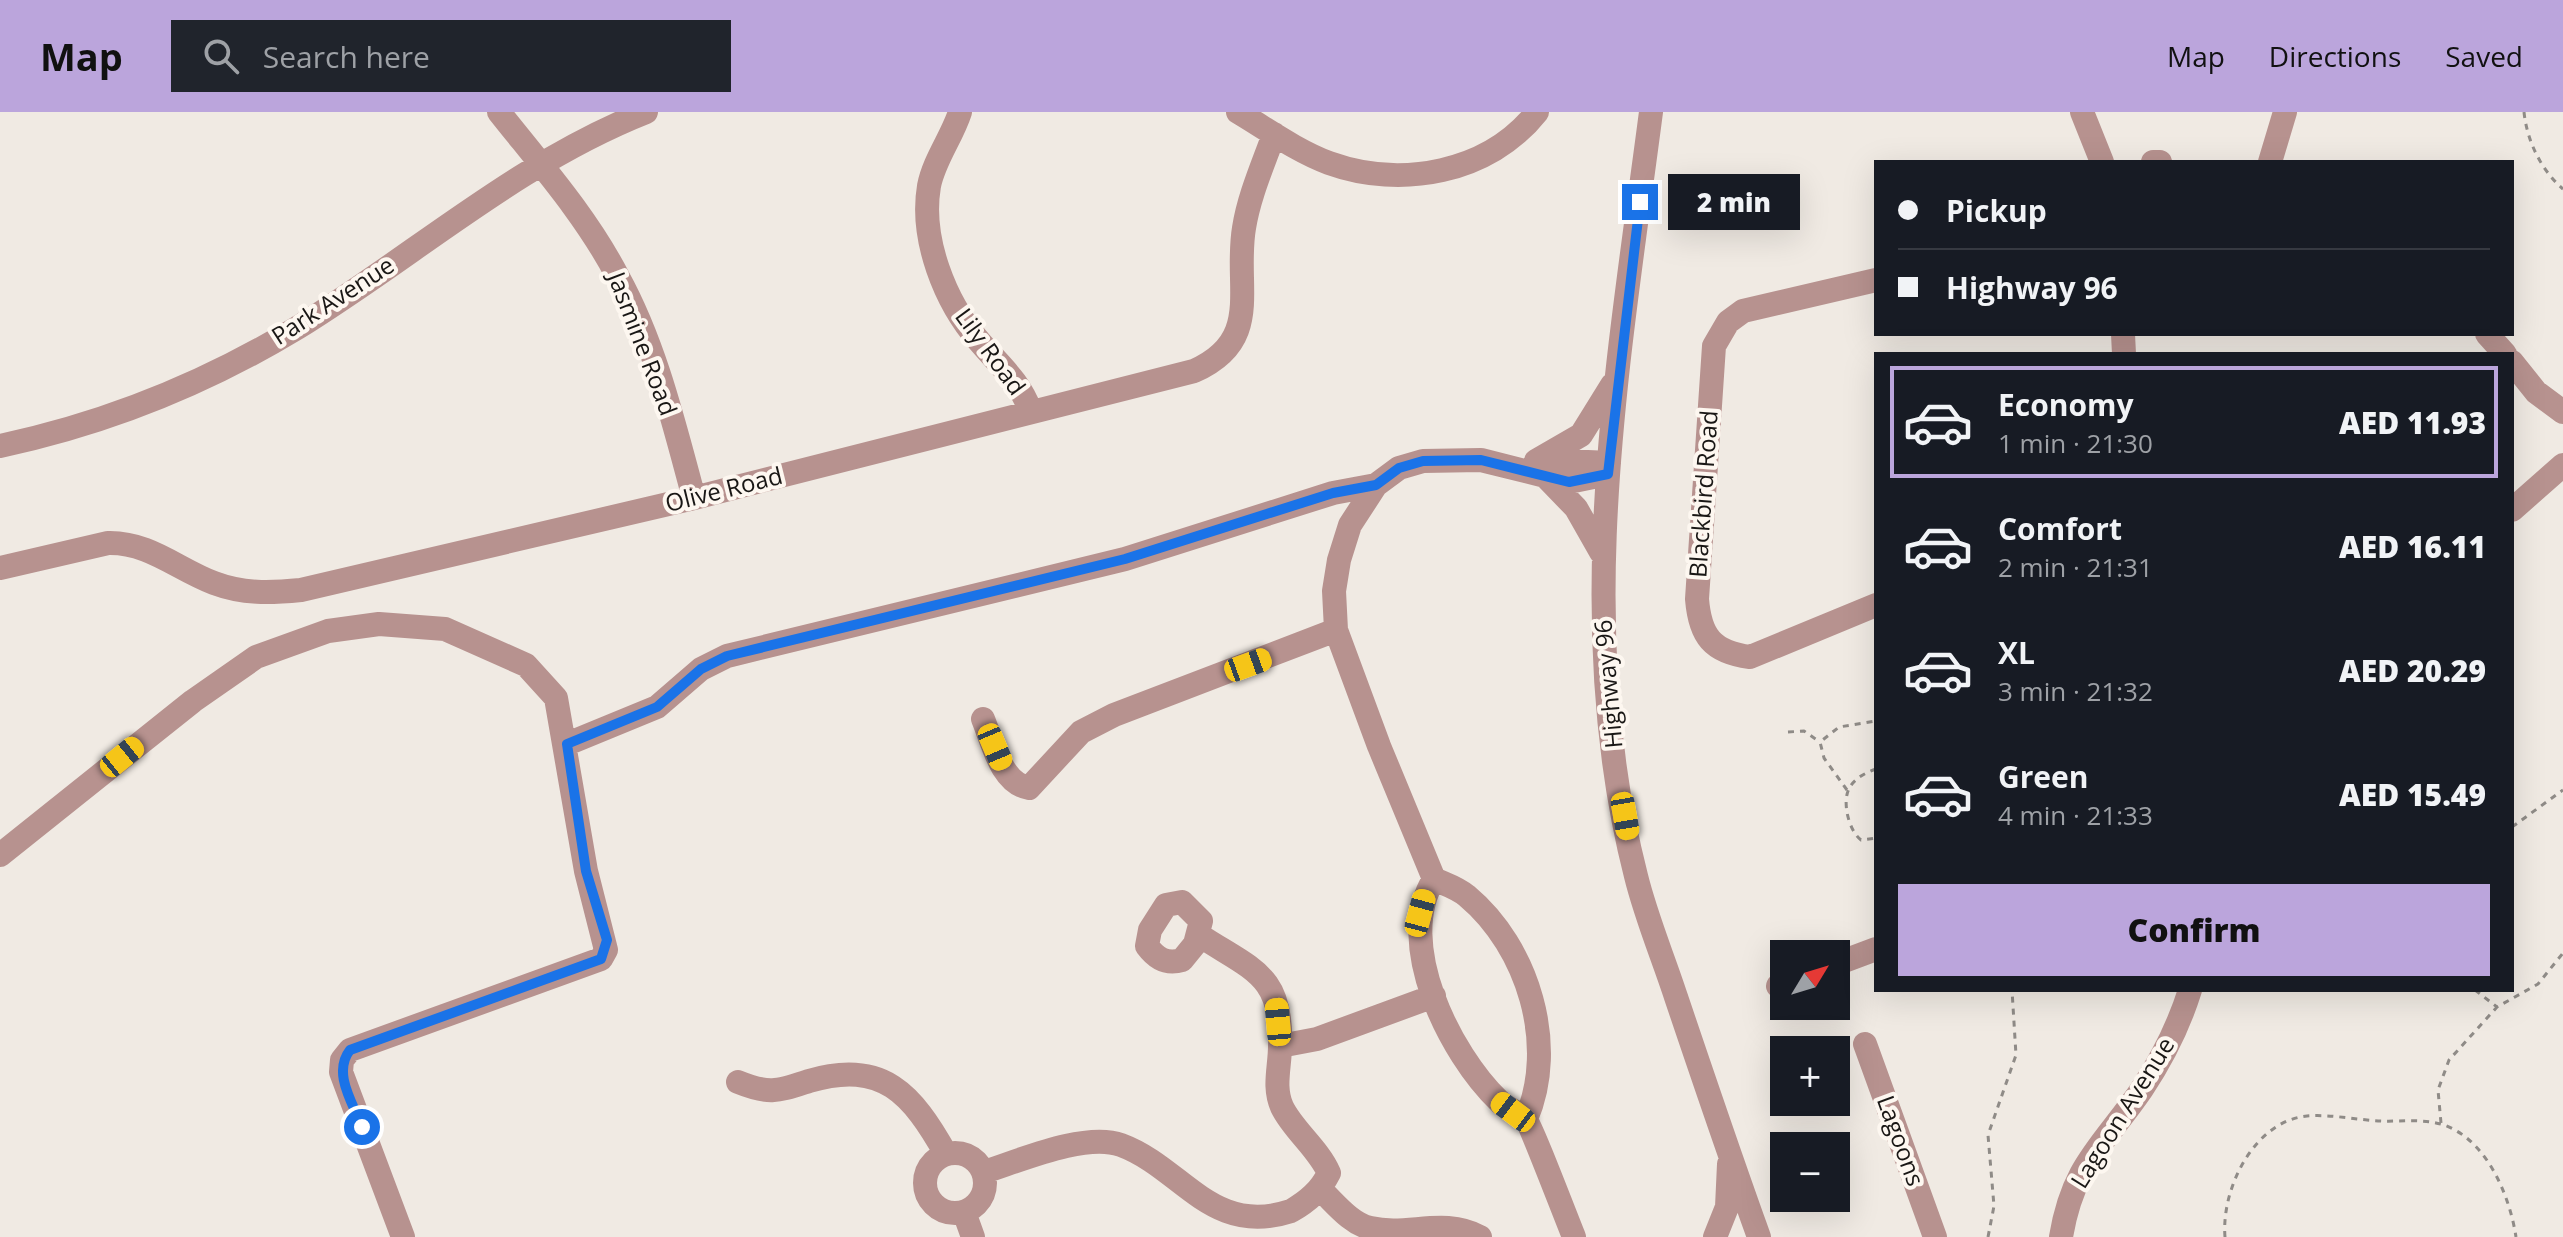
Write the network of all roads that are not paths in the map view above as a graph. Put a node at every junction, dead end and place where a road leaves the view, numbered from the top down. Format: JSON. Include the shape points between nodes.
{"nodes":[{"id":1,"x":499,"y":112,"type":"edge"},
{"id":2,"x":646,"y":112,"type":"edge"},
{"id":3,"x":960,"y":112,"type":"edge"},
{"id":4,"x":1238,"y":112,"type":"edge"},
{"id":5,"x":1537,"y":112,"type":"edge"},
{"id":6,"x":1651,"y":112,"type":"edge"},
{"id":7,"x":2082,"y":112,"type":"edge"},
{"id":8,"x":2285,"y":112,"type":"edge"},
{"id":9,"x":1274,"y":134,"type":"junction"},
{"id":10,"x":2101,"y":160,"type":"edge"},
{"id":11,"x":2271,"y":160,"type":"edge"},
{"id":12,"x":539,"y":162,"type":"junction"},
{"id":13,"x":1874,"y":280,"type":"edge"},
{"id":14,"x":2489,"y":336,"type":"edge"},
{"id":15,"x":2503,"y":352,"type":"edge"},
{"id":16,"x":2514,"y":364,"type":"edge"},
{"id":17,"x":1616,"y":381,"type":"junction"},
{"id":18,"x":1030,"y":410,"type":"junction"},
{"id":19,"x":2563,"y":412,"type":"edge"},
{"id":20,"x":0,"y":446,"type":"edge"},
{"id":21,"x":2563,"y":465,"type":"edge"},
{"id":22,"x":1532,"y":467,"type":"junction"},
{"id":23,"x":1608,"y":469,"type":"junction"},
{"id":24,"x":1376,"y":485,"type":"junction"},
{"id":25,"x":694,"y":498,"type":"junction"},
{"id":26,"x":2514,"y":508,"type":"edge"},
{"id":27,"x":1602,"y":554,"type":"junction"},
{"id":28,"x":0,"y":568,"type":"edge"},
{"id":29,"x":1874,"y":606,"type":"edge"},
{"id":30,"x":1336,"y":630,"type":"junction"},
{"id":31,"x":983,"y":719,"type":"dead end"},
{"id":32,"x":567,"y":744,"type":"junction"},
{"id":33,"x":0,"y":855,"type":"edge"},
{"id":34,"x":1434,"y":879,"type":"junction"},
{"id":35,"x":1199,"y":935,"type":"dead end"},
{"id":36,"x":1874,"y":950,"type":"edge"},
{"id":37,"x":1850,"y":959,"type":"edge"},
{"id":38,"x":2189,"y":992,"type":"edge"},
{"id":39,"x":1434,"y":996,"type":"junction"},
{"id":40,"x":1865,"y":1044,"type":"dead end"},
{"id":41,"x":1280,"y":1046,"type":"junction"},
{"id":42,"x":738,"y":1082,"type":"dead end"},
{"id":43,"x":1526,"y":1119,"type":"junction"},
{"id":44,"x":946,"y":1154,"type":"junction"},
{"id":45,"x":1729,"y":1154,"type":"junction"},
{"id":46,"x":984,"y":1172,"type":"junction"},
{"id":47,"x":1321,"y":1190,"type":"junction"},
{"id":48,"x":964,"y":1212,"type":"junction"},
{"id":49,"x":403,"y":1237,"type":"edge"},
{"id":50,"x":973,"y":1237,"type":"edge"},
{"id":51,"x":1480,"y":1237,"type":"edge"},
{"id":52,"x":1574,"y":1237,"type":"edge"},
{"id":53,"x":1715,"y":1237,"type":"edge"},
{"id":54,"x":1759,"y":1237,"type":"edge"},
{"id":55,"x":1935,"y":1237,"type":"edge"},
{"id":56,"x":2061,"y":1237,"type":"edge"}],
"edges":[{"from":1,"to":12,"type":"street","name":"Jasmine Road"},
{"from":2,"to":12,"type":"street","name":"Park Avenue"},
{"from":3,"to":18,"type":"street","name":"Lily Road","via":[[929,186],[931,243],[956,308],[977,340],[1012,375]]},
{"from":4,"to":9,"type":"street"},
{"from":5,"to":9,"type":"street","via":[[1508,141],[1480,158],[1418,174],[1350,169],[1312,156]]},
{"from":6,"to":17,"type":"street","name":"Highway 96"},
{"from":7,"to":10,"type":"street"},
{"from":8,"to":11,"type":"street"},
{"from":9,"to":18,"type":"street","name":"Olive Road","via":[[1245,223],[1242,311],[1231,346],[1216,362],[1194,371]]},
{"from":12,"to":20,"type":"street","name":"Park Avenue","via":[[334,303],[238,360],[94,422]]},
{"from":12,"to":25,"type":"street","name":"Jasmine Road","via":[[588,226],[619,278],[656,368]]},
{"from":13,"to":29,"type":"street","name":"Blackbird Road","via":[[1743,311],[1728,322],[1714,346],[1697,599],[1707,638],[1729,654],[1750,657]]},
{"from":14,"to":15,"type":"street"},
{"from":16,"to":19,"type":"street","via":[[2536,392]]},
{"from":17,"to":22,"type":"street","via":[[1581,435]]},
{"from":17,"to":23,"type":"street","name":"Highway 96"},
{"from":18,"to":25,"type":"street","name":"Olive Road"},
{"from":21,"to":26,"type":"street"},
{"from":22,"to":23,"type":"street","via":[[1569,482]]},
{"from":22,"to":24,"type":"street","via":[[1448,458],[1399,468]]},
{"from":22,"to":27,"type":"street","via":[[1576,508]]},
{"from":23,"to":27,"type":"street","name":"Highway 96"},
{"from":24,"to":30,"type":"street","via":[[1350,525],[1339,560]]},
{"from":24,"to":32,"type":"street","via":[[1333,493],[1125,559],[727,656],[701,669],[657,707]]},
{"from":25,"to":28,"type":"street","name":"Olive Road","via":[[301,590],[258,594],[215,583],[125,543]]},
{"from":27,"to":45,"type":"street","name":"Highway 96","via":[[1608,696],[1636,876]]},
{"from":30,"to":31,"type":"street","via":[[1114,715],[1081,732],[1029,788],[1006,774]]},
{"from":30,"to":34,"type":"street"},
{"from":32,"to":33,"type":"street","via":[[556,698],[526,665],[485,644],[445,629],[379,624],[328,631],[256,657]]},
{"from":32,"to":49,"type":"street","via":[[586,871],[607,940],[601,959],[350,1050],[342,1060],[341,1072]]},
{"from":34,"to":39,"type":"street","via":[[1420,913],[1419,938]]},
{"from":34,"to":43,"type":"street","via":[[1466,894],[1495,924],[1519,965],[1539,1041],[1538,1080]]},
{"from":35,"to":41,"type":"street","via":[[1269,984],[1276,999]]},
{"from":36,"to":37,"type":"street"},
{"from":38,"to":56,"type":"street","name":"Lagoon Avenue","via":[[2155,1068],[2086,1161]]},
{"from":39,"to":41,"type":"street","via":[[1317,1039]]},
{"from":39,"to":43,"type":"street","via":[[1470,1064],[1498,1101]]},
{"from":40,"to":55,"type":"street","name":"Lagoons"},
{"from":41,"to":47,"type":"street","via":[[1277,1088],[1283,1109],[1329,1173]]},
{"from":42,"to":44,"type":"street","via":[[762,1092],[841,1074],[883,1079],[903,1093]]},
{"from":43,"to":52,"type":"street"},
{"from":44,"to":46,"type":"street","via":[[968,1156]]},
{"from":44,"to":48,"type":"street","via":[[926,1174],[926,1192],[946,1212]]},
{"from":45,"to":53,"type":"street","via":[[1727,1207]]},
{"from":45,"to":54,"type":"street","name":"Highway 96"},
{"from":46,"to":47,"type":"street","via":[[1085,1143],[1119,1144],[1151,1161],[1211,1216],[1257,1222],[1282,1215]]},
{"from":46,"to":48,"type":"street","via":[[983,1196]]},
{"from":47,"to":51,"type":"street","via":[[1349,1218],[1370,1228],[1448,1225]]},
{"from":48,"to":50,"type":"street"}]}
